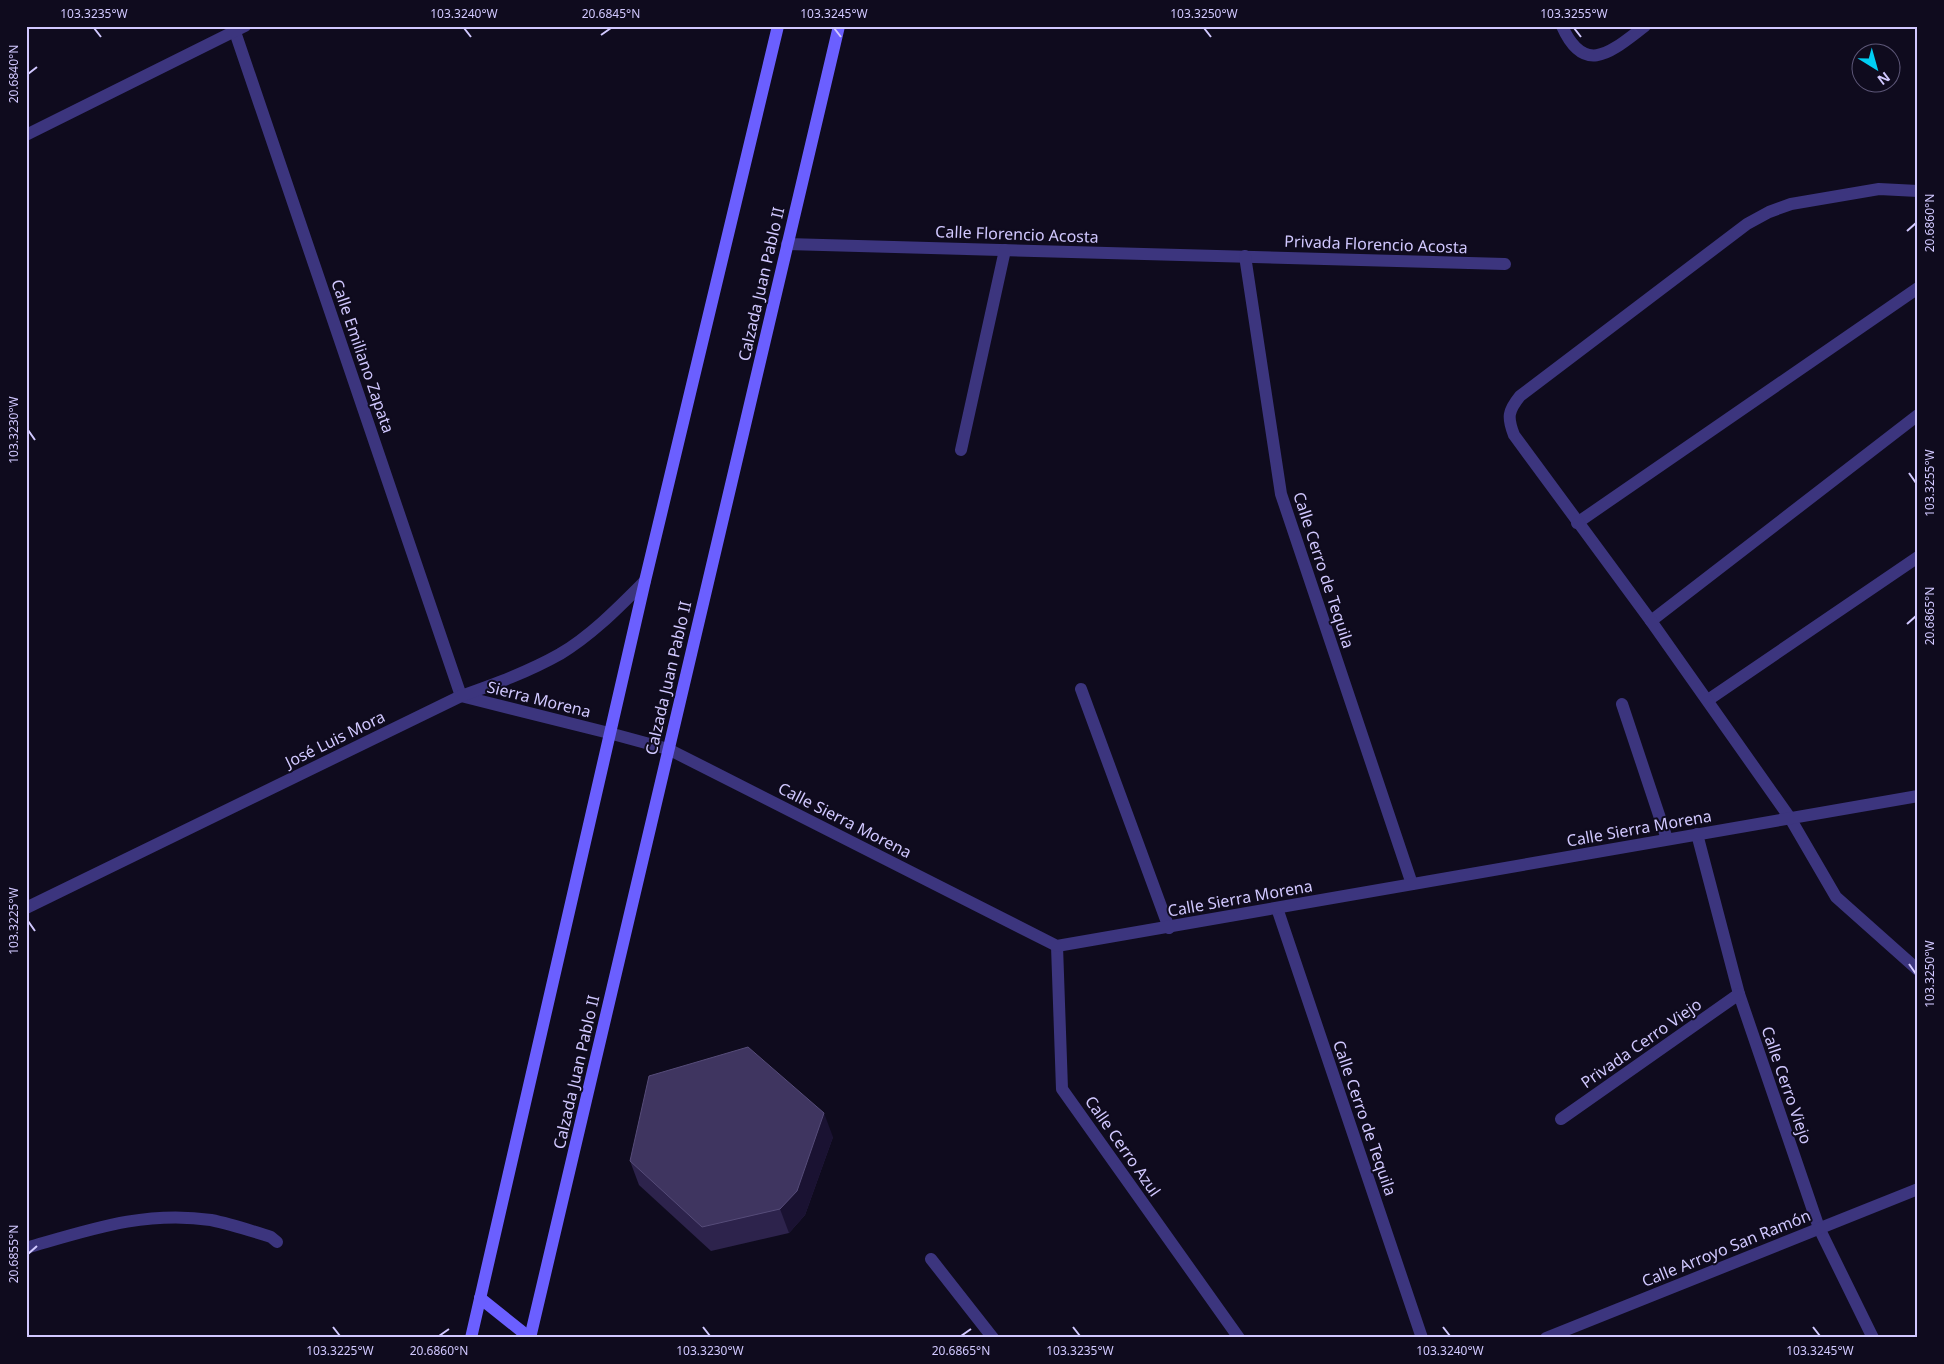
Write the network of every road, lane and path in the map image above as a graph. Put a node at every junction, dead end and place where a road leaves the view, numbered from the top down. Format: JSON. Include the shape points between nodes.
{"nodes":[{"id":1,"x":778,"y":26,"type":"edge"},
{"id":2,"x":839,"y":26,"type":"edge"},
{"id":3,"x":1562,"y":26,"type":"edge"},
{"id":4,"x":1645,"y":26,"type":"edge"},
{"id":5,"x":238,"y":28,"type":"edge"},
{"id":6,"x":26,"y":135,"type":"edge"},
{"id":7,"x":1918,"y":190,"type":"edge"},
{"id":8,"x":787,"y":244,"type":"junction"},
{"id":9,"x":1005,"y":250,"type":"junction"},
{"id":10,"x":1245,"y":256,"type":"junction"},
{"id":11,"x":1505,"y":264,"type":"dead end"},
{"id":12,"x":1918,"y":288,"type":"edge"},
{"id":13,"x":1918,"y":414,"type":"edge"},
{"id":14,"x":961,"y":450,"type":"dead end"},
{"id":15,"x":1577,"y":523,"type":"junction"},
{"id":16,"x":1918,"y":557,"type":"edge"},
{"id":17,"x":645,"y":581,"type":"junction"},
{"id":18,"x":1651,"y":621,"type":"junction"},
{"id":19,"x":1081,"y":689,"type":"dead end"},
{"id":20,"x":461,"y":696,"type":"junction"},
{"id":21,"x":1708,"y":700,"type":"junction"},
{"id":22,"x":1622,"y":704,"type":"dead end"},
{"id":23,"x":609,"y":733,"type":"junction"},
{"id":24,"x":668,"y":749,"type":"junction"},
{"id":25,"x":1918,"y":796,"type":"edge"},
{"id":26,"x":1790,"y":818,"type":"junction"},
{"id":27,"x":1697,"y":834,"type":"junction"},
{"id":28,"x":1667,"y":839,"type":"junction"},
{"id":29,"x":1412,"y":884,"type":"junction"},
{"id":30,"x":26,"y":908,"type":"edge"},
{"id":31,"x":1277,"y":908,"type":"junction"},
{"id":32,"x":1169,"y":928,"type":"junction"},
{"id":33,"x":1058,"y":946,"type":"junction"},
{"id":34,"x":1918,"y":970,"type":"edge"},
{"id":35,"x":1739,"y":994,"type":"junction"},
{"id":36,"x":1561,"y":1119,"type":"dead end"},
{"id":37,"x":1918,"y":1190,"type":"edge"},
{"id":38,"x":1819,"y":1228,"type":"junction"},
{"id":39,"x":277,"y":1242,"type":"dead end"},
{"id":40,"x":26,"y":1248,"type":"edge"},
{"id":41,"x":931,"y":1259,"type":"dead end"},
{"id":42,"x":480,"y":1298,"type":"junction"},
{"id":43,"x":992,"y":1336,"type":"edge"},
{"id":44,"x":471,"y":1338,"type":"edge"},
{"id":45,"x":530,"y":1338,"type":"edge"},
{"id":46,"x":1239,"y":1338,"type":"edge"},
{"id":47,"x":1422,"y":1338,"type":"edge"},
{"id":48,"x":1546,"y":1338,"type":"edge"},
{"id":49,"x":1873,"y":1338,"type":"edge"}],
"edges":[{"from":1,"to":17,"type":"main road"},
{"from":2,"to":8,"type":"main road","name":"Calzada Juan Pablo II"},
{"from":3,"to":4,"type":"street","via":[[1568,40],[1579,52],[1595,56],[1611,51]]},
{"from":5,"to":6,"type":"street"},
{"from":5,"to":20,"type":"street","name":"Calle Emiliano Zapata"},
{"from":7,"to":15,"type":"street","via":[[1879,189],[1791,204],[1769,212],[1748,224],[1520,396],[1511,408],[1509,422],[1514,435]]},
{"from":8,"to":9,"type":"street","name":"Calle Florencio Acosta"},
{"from":8,"to":24,"type":"main road","name":"Calzada Juan Pablo II"},
{"from":9,"to":10,"type":"street","name":"Calle Florencio Acosta"},
{"from":9,"to":14,"type":"street"},
{"from":10,"to":11,"type":"street","name":"Privada Florencio Acosta"},
{"from":10,"to":29,"type":"street","name":"Calle Cerro de Tequila","via":[[1281,494]]},
{"from":12,"to":15,"type":"street"},
{"from":13,"to":18,"type":"street"},
{"from":15,"to":18,"type":"street"},
{"from":16,"to":21,"type":"street"},
{"from":17,"to":20,"type":"street","name":"José Luis Mora","via":[[606,620],[562,653],[513,678]]},
{"from":17,"to":23,"type":"main road"},
{"from":18,"to":21,"type":"street"},
{"from":19,"to":32,"type":"street"},
{"from":20,"to":23,"type":"street","name":"Sierra Morena"},
{"from":20,"to":30,"type":"street","name":"José Luis Mora"},
{"from":21,"to":26,"type":"street"},
{"from":22,"to":28,"type":"street"},
{"from":23,"to":24,"type":"street","name":"Calle Sierra Morena"},
{"from":23,"to":42,"type":"main road"},
{"from":24,"to":33,"type":"street","name":"Calle Sierra Morena"},
{"from":24,"to":45,"type":"main road","name":"Calzada Juan Pablo II"},
{"from":25,"to":26,"type":"street","name":"Calle Sierra Morena"},
{"from":26,"to":27,"type":"street","name":"Calle Sierra Morena"},
{"from":26,"to":34,"type":"street","via":[[1836,898]]},
{"from":27,"to":28,"type":"street","name":"Calle Sierra Morena"},
{"from":27,"to":35,"type":"street","name":"Calle Cerro Viejo"},
{"from":28,"to":29,"type":"street","name":"Calle Sierra Morena"},
{"from":29,"to":31,"type":"street","name":"Calle Sierra Morena"},
{"from":31,"to":32,"type":"street","name":"Calle Sierra Morena"},
{"from":31,"to":47,"type":"street","name":"Calle Cerro de Tequila"},
{"from":32,"to":33,"type":"street","name":"Calle Sierra Morena"},
{"from":33,"to":46,"type":"street","name":"Calle Cerro Azul","via":[[1062,1089]]},
{"from":35,"to":36,"type":"street","name":"Privada Cerro Viejo"},
{"from":35,"to":38,"type":"street","name":"Calle Cerro Viejo"},
{"from":37,"to":38,"type":"street","name":"Calle Arroyo San Ramón"},
{"from":38,"to":48,"type":"street","name":"Calle Arroyo San Ramón"},
{"from":38,"to":49,"type":"street","name":"Calle Cerro Viejo"},
{"from":39,"to":40,"type":"street","via":[[271,1237],[212,1220],[167,1217],[115,1223]]},
{"from":41,"to":43,"type":"street"},
{"from":42,"to":44,"type":"main road"},
{"from":42,"to":45,"type":"main road"}]}
